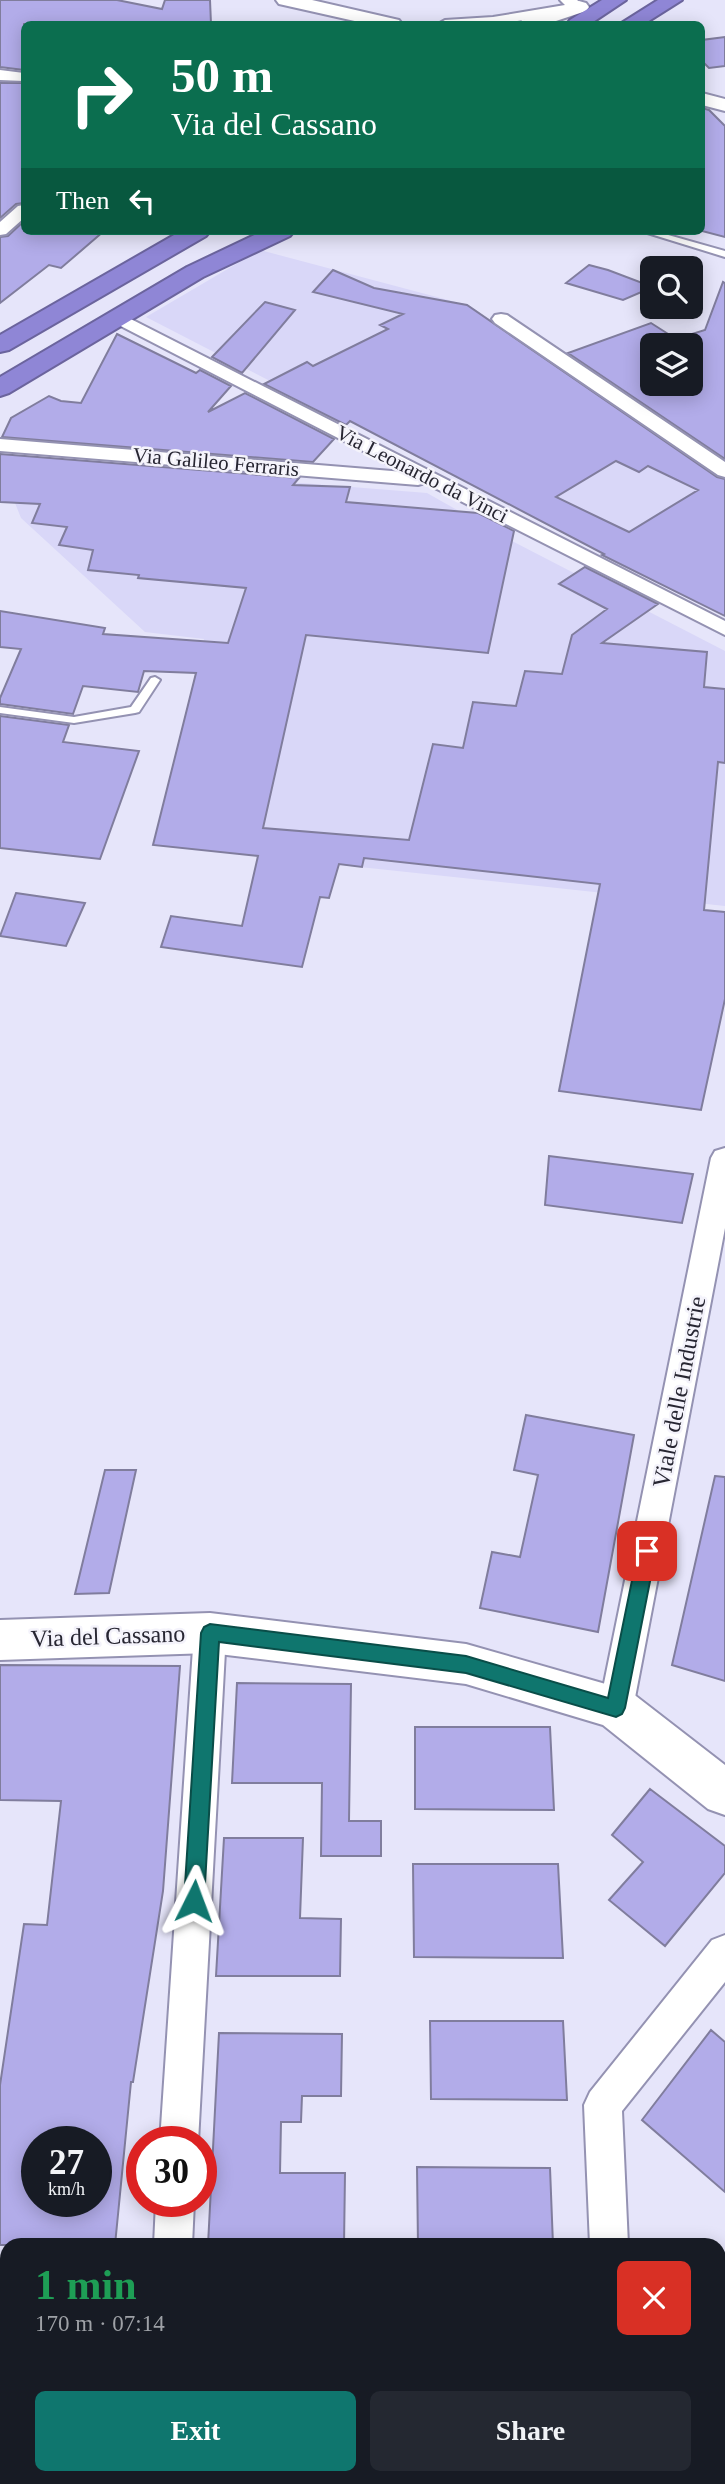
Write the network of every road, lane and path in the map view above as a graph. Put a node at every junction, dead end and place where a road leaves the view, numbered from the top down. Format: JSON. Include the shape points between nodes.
{"nodes":[{"id":1,"x":286,"y":0,"type":"edge"},
{"id":2,"x":616,"y":0,"type":"edge"},
{"id":3,"x":647,"y":0,"type":"edge"},
{"id":4,"x":672,"y":0,"type":"edge"},
{"id":5,"x":579,"y":8,"type":"edge"},
{"id":6,"x":379,"y":21,"type":"edge"},
{"id":7,"x":493,"y":21,"type":"edge"},
{"id":8,"x":538,"y":21,"type":"edge"},
{"id":9,"x":610,"y":21,"type":"edge"},
{"id":10,"x":634,"y":21,"type":"edge"},
{"id":11,"x":0,"y":75,"type":"edge"},
{"id":12,"x":21,"y":77,"type":"edge"},
{"id":13,"x":21,"y":212,"type":"edge"},
{"id":14,"x":0,"y":230,"type":"edge"},
{"id":15,"x":191,"y":235,"type":"edge"},
{"id":16,"x":219,"y":235,"type":"edge"},
{"id":17,"x":255,"y":235,"type":"edge"},
{"id":18,"x":273,"y":235,"type":"edge"},
{"id":19,"x":659,"y":235,"type":"edge"},
{"id":20,"x":725,"y":254,"type":"edge"},
{"id":21,"x":194,"y":272,"type":"junction"},
{"id":22,"x":119,"y":318,"type":"junction"},
{"id":23,"x":501,"y":319,"type":"dead end"},
{"id":24,"x":0,"y":345,"type":"edge"},
{"id":25,"x":0,"y":361,"type":"edge"},
{"id":26,"x":0,"y":388,"type":"edge"},
{"id":27,"x":0,"y":445,"type":"edge"},
{"id":28,"x":725,"y":471,"type":"edge"},
{"id":29,"x":432,"y":480,"type":"junction"},
{"id":30,"x":725,"y":629,"type":"edge"},
{"id":31,"x":155,"y":680,"type":"dead end"},
{"id":32,"x":0,"y":710,"type":"edge"},
{"id":33,"x":725,"y":1158,"type":"edge"},
{"id":34,"x":210,"y":1633,"type":"junction"},
{"id":35,"x":0,"y":1640,"type":"edge"},
{"id":36,"x":616,"y":1708,"type":"junction"},
{"id":37,"x":725,"y":1793,"type":"edge"},
{"id":38,"x":725,"y":1953,"type":"edge"},
{"id":39,"x":180,"y":2126,"type":"edge"},
{"id":40,"x":175,"y":2217,"type":"edge"},
{"id":41,"x":173,"y":2238,"type":"edge"},
{"id":42,"x":609,"y":2238,"type":"edge"}],
"edges":[{"from":1,"to":6,"type":"main road"},
{"from":2,"to":5,"type":"highway"},
{"from":3,"to":9,"type":"highway"},
{"from":4,"to":10,"type":"highway"},
{"from":5,"to":7,"type":"street"},
{"from":5,"to":8,"type":"main road"},
{"from":11,"to":12,"type":"street"},
{"from":13,"to":14,"type":"street"},
{"from":15,"to":24,"type":"highway"},
{"from":16,"to":25,"type":"highway"},
{"from":17,"to":21,"type":"highway"},
{"from":18,"to":21,"type":"highway"},
{"from":19,"to":20,"type":"lane"},
{"from":21,"to":22,"type":"highway"},
{"from":22,"to":26,"type":"highway"},
{"from":22,"to":29,"type":"street","name":"Via Leonardo da Vinci"},
{"from":23,"to":28,"type":"street"},
{"from":27,"to":29,"type":"street","name":"Via Galileo Ferraris"},
{"from":29,"to":30,"type":"street","name":"Via Leonardo da Vinci"},
{"from":31,"to":32,"type":"lane","via":[[135,710],[74,720]]},
{"from":33,"to":36,"type":"street","name":"Viale delle Industrie"},
{"from":34,"to":35,"type":"main road","name":"Via del Cassano"},
{"from":34,"to":36,"type":"main road","name":"Via del Cassano","via":[[466,1664]]},
{"from":34,"to":39,"type":"street"},
{"from":36,"to":37,"type":"main road","name":"Via del Cassano"},
{"from":38,"to":42,"type":"street","via":[[603,2105]]},
{"from":40,"to":41,"type":"street"}]}
